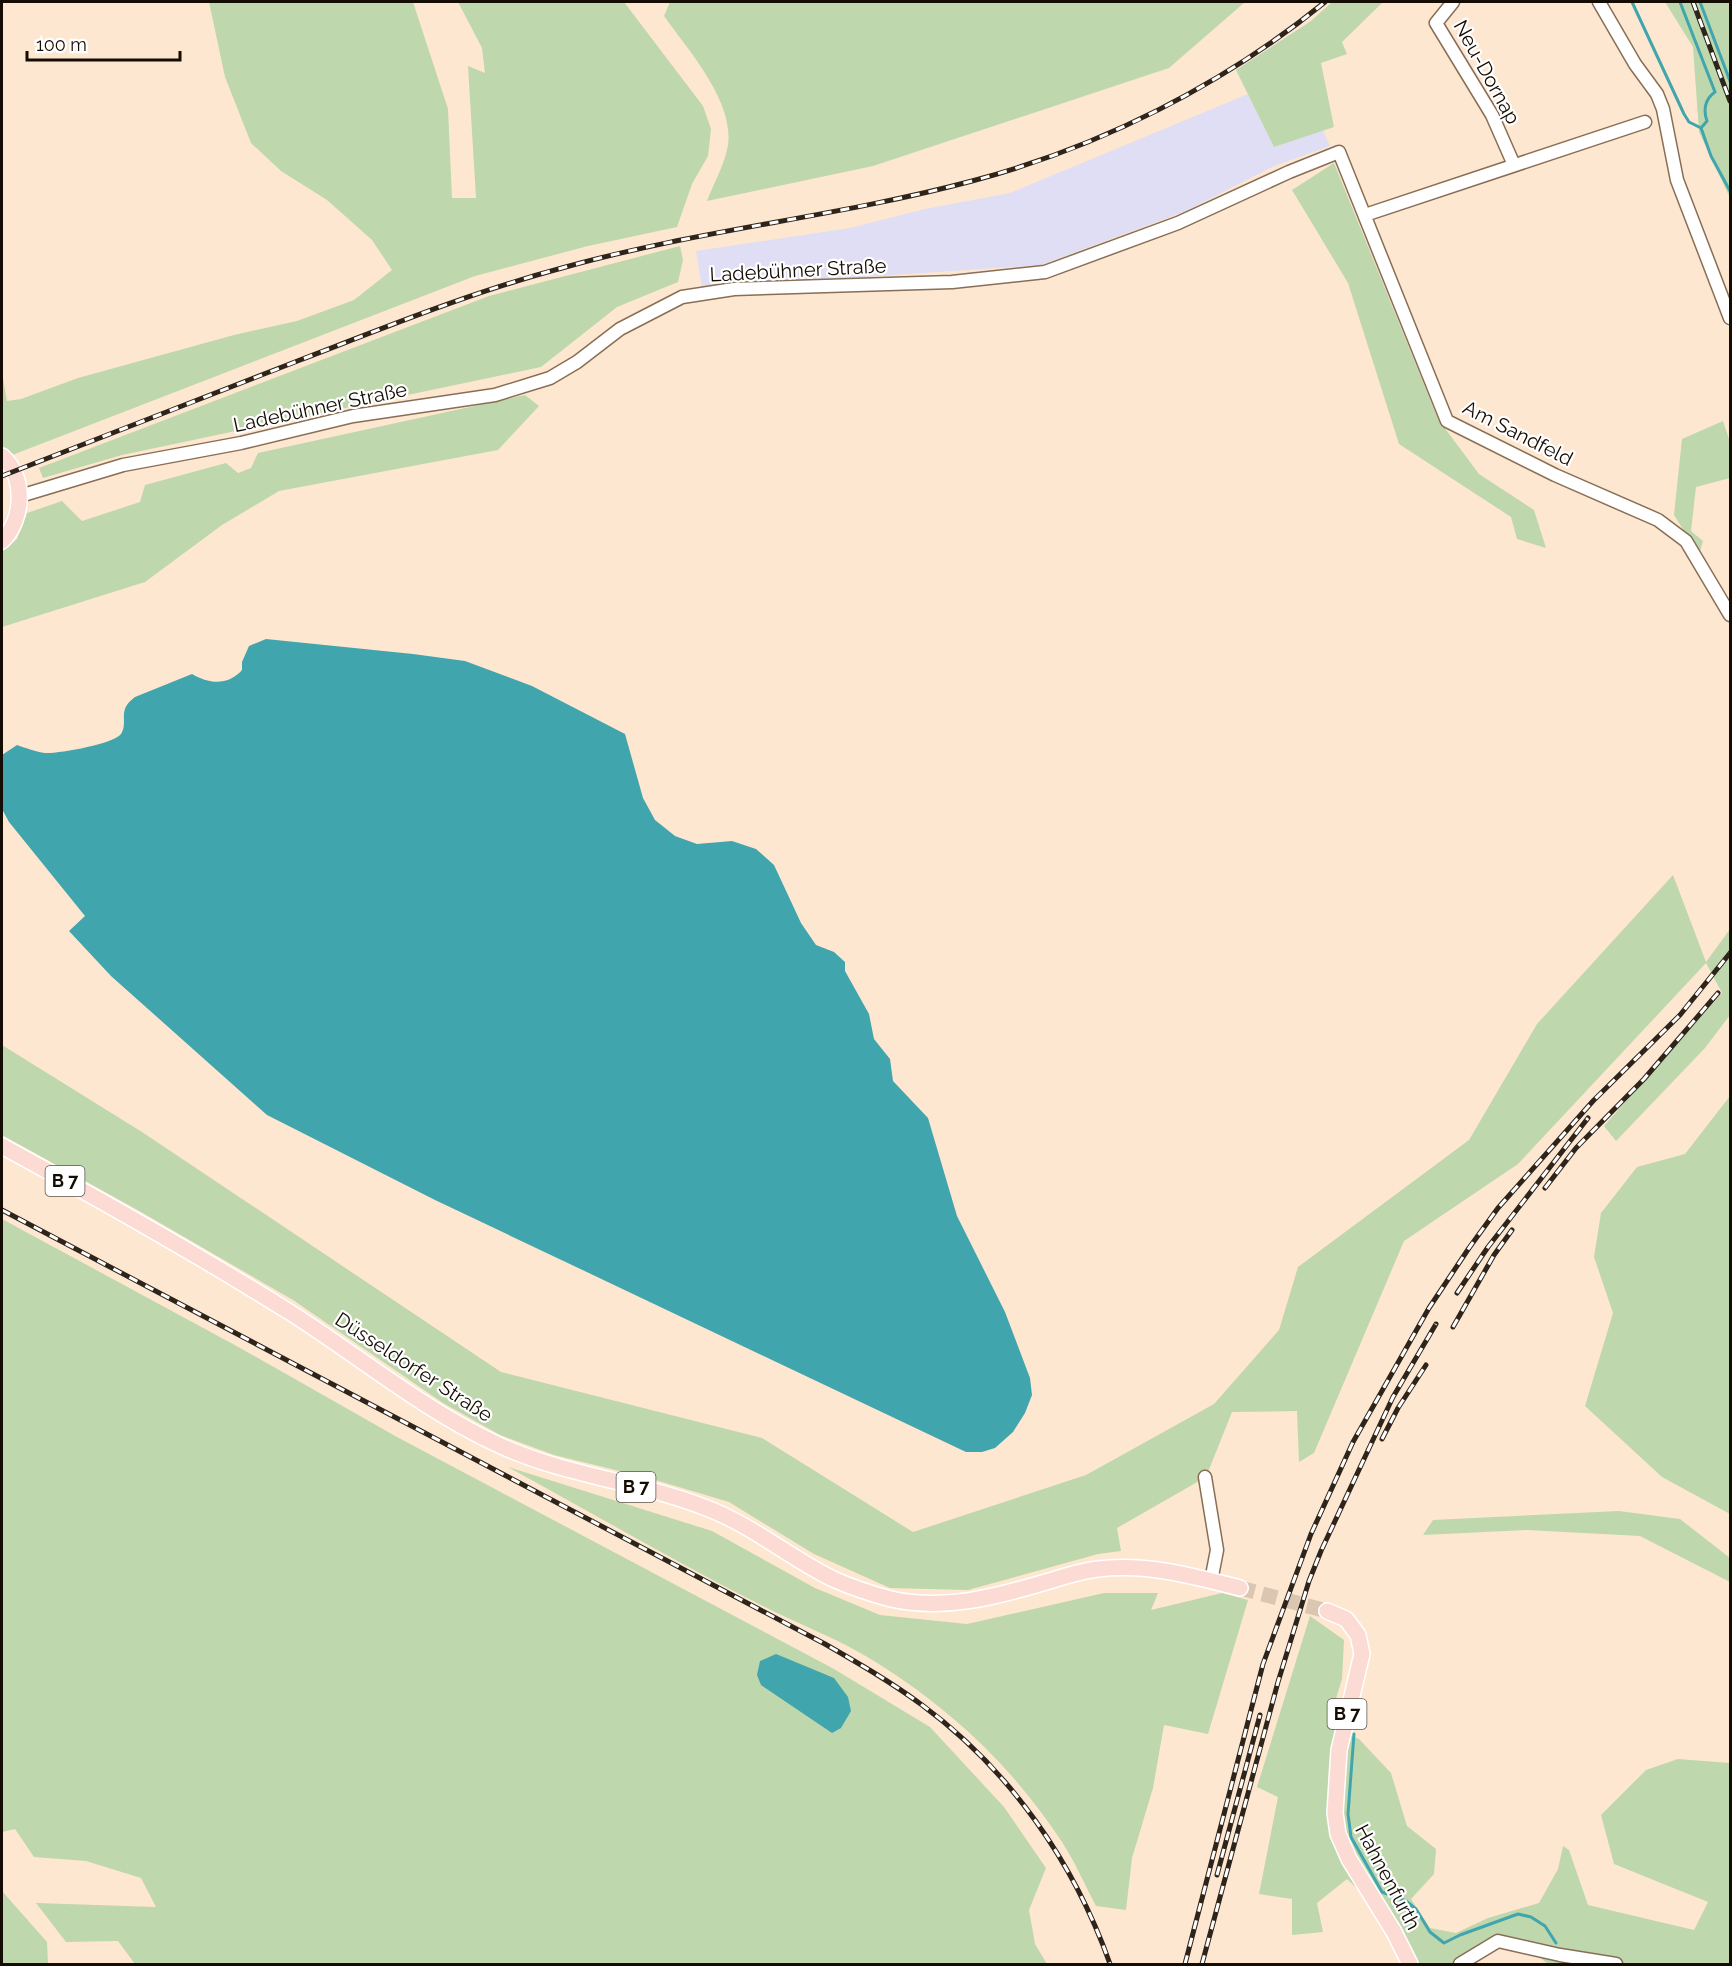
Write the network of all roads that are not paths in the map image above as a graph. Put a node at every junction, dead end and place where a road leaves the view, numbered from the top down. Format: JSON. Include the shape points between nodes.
{"nodes":[{"id":1,"x":1454,"y":2,"type":"edge"},
{"id":2,"x":1599,"y":2,"type":"edge"},
{"id":3,"x":1645,"y":122,"type":"dead end"},
{"id":4,"x":1339,"y":152,"type":"joint"},
{"id":5,"x":1514,"y":165,"type":"junction"},
{"id":6,"x":1365,"y":215,"type":"junction"},
{"id":7,"x":1731,"y":318,"type":"edge"},
{"id":8,"x":2,"y":456,"type":"edge"},
{"id":9,"x":20,"y":496,"type":"junction"},
{"id":10,"x":2,"y":541,"type":"edge"},
{"id":11,"x":1730,"y":611,"type":"edge"},
{"id":12,"x":2,"y":1146,"type":"edge"},
{"id":13,"x":1204,"y":1477,"type":"dead end"},
{"id":14,"x":1210,"y":1581,"type":"junction"},
{"id":15,"x":1240,"y":1588,"type":"tunnel mouth"},
{"id":16,"x":1327,"y":1611,"type":"tunnel mouth"},
{"id":17,"x":1479,"y":1959,"type":"edge"},
{"id":18,"x":1410,"y":1965,"type":"edge"},
{"id":19,"x":1460,"y":1965,"type":"edge"},
{"id":20,"x":1616,"y":1965,"type":"edge"}],
"edges":[{"from":1,"to":5,"type":"street","name":"Neu-Dornap","via":[[1436,23],[1492,115]]},
{"from":2,"to":7,"type":"street","via":[[1663,108],[1677,180]]},
{"from":3,"to":5,"type":"street"},
{"from":4,"to":6,"type":"street","name":"Am Sandfeld"},
{"from":4,"to":9,"type":"street","name":"Ladebühner Straße","via":[[1179,223],[1045,272],[952,282],[734,289],[682,297],[620,329],[550,378],[495,394],[353,416],[241,443],[123,465]]},
{"from":5,"to":6,"type":"street"},
{"from":6,"to":11,"type":"street","name":"Am Sandfeld","via":[[1447,421],[1555,475],[1658,520],[1686,541]]},
{"from":8,"to":9,"type":"main road","via":[[13,472]]},
{"from":9,"to":10,"type":"main road","via":[[10,532]]},
{"from":12,"to":14,"type":"main road","name":"Düsseldorfer Straße","number":"B 7","via":[[291,1313],[472,1432],[562,1469],[699,1505],[858,1589],[893,1599],[947,1604],[991,1597],[1099,1569],[1141,1567]]},
{"from":13,"to":14,"type":"street","via":[[1217,1550]]},
{"from":14,"to":15,"type":"main road","name":"Düsseldorfer Straße","number":"B 7"},
{"from":16,"to":18,"type":"main road","name":"Hahnenfurth","number":"B 7","via":[[1346,1619],[1358,1635],[1362,1654],[1339,1750],[1335,1805],[1338,1834]]},
{"from":17,"to":19,"type":"street"},
{"from":17,"to":20,"type":"street","via":[[1498,1941]]}]}
